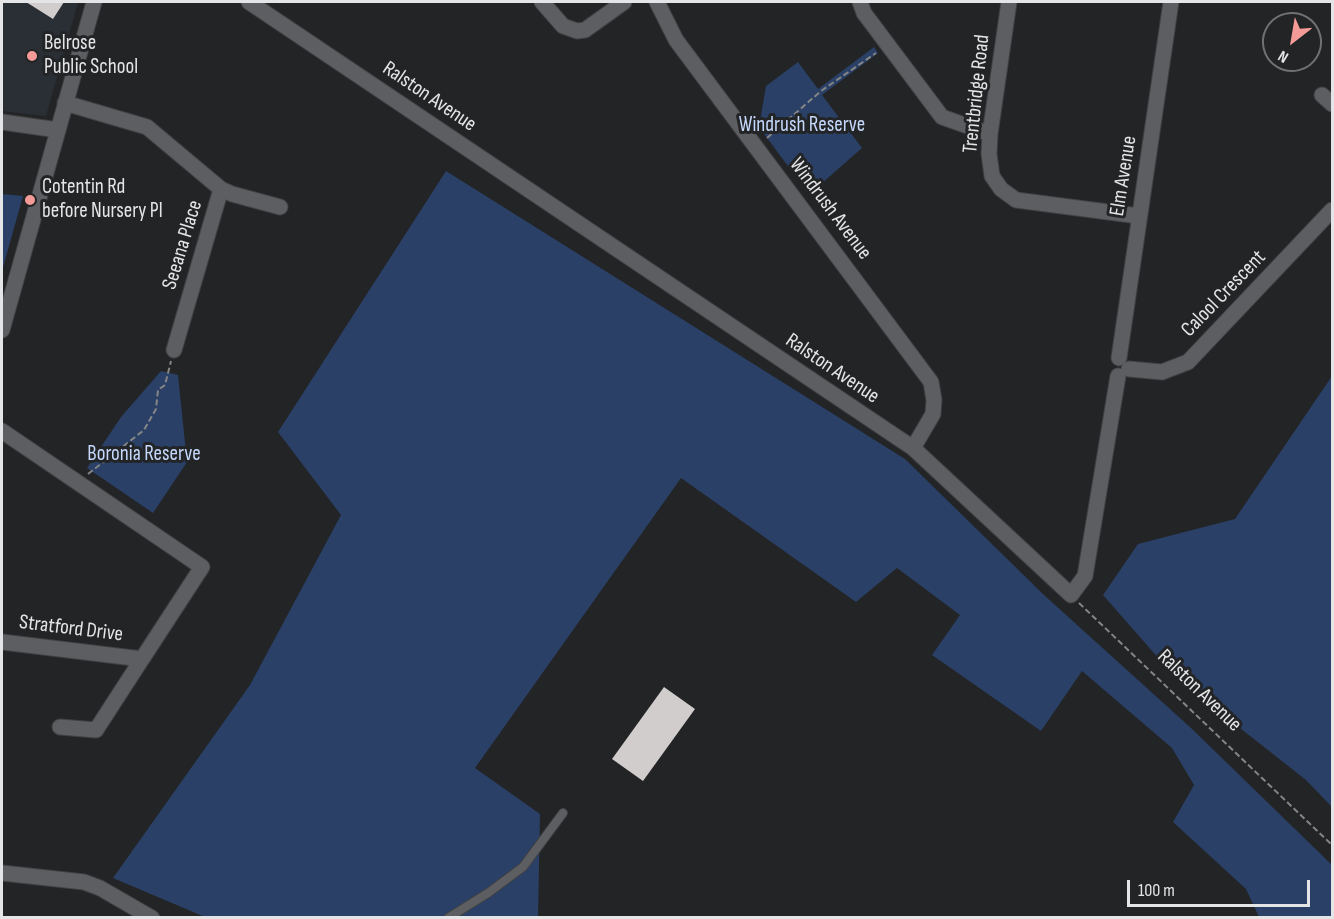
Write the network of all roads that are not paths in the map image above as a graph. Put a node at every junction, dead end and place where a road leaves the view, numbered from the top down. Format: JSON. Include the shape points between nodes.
{"nodes":[{"id":1,"x":94,"y":2,"type":"edge"},
{"id":2,"x":249,"y":2,"type":"edge"},
{"id":3,"x":542,"y":2,"type":"edge"},
{"id":4,"x":624,"y":2,"type":"edge"},
{"id":5,"x":657,"y":2,"type":"edge"},
{"id":6,"x":860,"y":2,"type":"edge"},
{"id":7,"x":1009,"y":2,"type":"edge"},
{"id":8,"x":1171,"y":2,"type":"edge"},
{"id":9,"x":65,"y":104,"type":"junction"},
{"id":10,"x":2,"y":122,"type":"edge"},
{"id":11,"x":58,"y":130,"type":"junction"},
{"id":12,"x":990,"y":134,"type":"junction"},
{"id":13,"x":221,"y":189,"type":"junction"},
{"id":14,"x":280,"y":207,"type":"dead end"},
{"id":15,"x":1332,"y":210,"type":"edge"},
{"id":16,"x":1139,"y":216,"type":"junction"},
{"id":17,"x":10,"y":274,"type":"edge"},
{"id":18,"x":2,"y":330,"type":"edge"},
{"id":19,"x":174,"y":350,"type":"road end"},
{"id":20,"x":1122,"y":368,"type":"junction"},
{"id":21,"x":2,"y":431,"type":"edge"},
{"id":22,"x":913,"y":448,"type":"junction"},
{"id":23,"x":1071,"y":595,"type":"joint"},
{"id":24,"x":2,"y":642,"type":"edge"},
{"id":25,"x":142,"y":659,"type":"junction"},
{"id":26,"x":60,"y":727,"type":"dead end"},
{"id":27,"x":563,"y":813,"type":"dead end"},
{"id":28,"x":2,"y":873,"type":"edge"},
{"id":29,"x":153,"y":918,"type":"edge"},
{"id":30,"x":448,"y":918,"type":"edge"}],
"edges":[{"from":1,"to":9,"type":"street"},
{"from":2,"to":22,"type":"street","name":"Ralston Avenue"},
{"from":3,"to":4,"type":"street","via":[[562,26],[577,31],[585,30]]},
{"from":5,"to":22,"type":"street","name":"Windrush Avenue","via":[[676,40],[931,382],[933,414]]},
{"from":6,"to":12,"type":"street","via":[[864,13],[942,117]]},
{"from":7,"to":12,"type":"street","name":"Trentbridge Road"},
{"from":8,"to":16,"type":"street","name":"Elm Avenue"},
{"from":9,"to":11,"type":"street"},
{"from":9,"to":13,"type":"street","name":"Seeana Place","via":[[147,128]]},
{"from":10,"to":11,"type":"street"},
{"from":11,"to":17,"type":"street"},
{"from":12,"to":16,"type":"street","name":"Trentbridge Road","via":[[992,176],[1016,200]]},
{"from":13,"to":14,"type":"street"},
{"from":13,"to":19,"type":"street","name":"Seeana Place"},
{"from":15,"to":20,"type":"street","name":"Calool Crescent","via":[[1188,362],[1162,372]]},
{"from":16,"to":20,"type":"street","name":"Elm Avenue"},
{"from":17,"to":18,"type":"street"},
{"from":20,"to":23,"type":"street","name":"Elm Avenue","via":[[1085,576]]},
{"from":21,"to":25,"type":"street","name":"Stratford Drive","via":[[202,567]]},
{"from":22,"to":23,"type":"street","name":"Ralston Avenue"},
{"from":24,"to":25,"type":"street","name":"Stratford Drive"},
{"from":25,"to":26,"type":"street","via":[[96,730]]},
{"from":27,"to":30,"type":"lane","via":[[523,867]]},
{"from":28,"to":29,"type":"street","via":[[84,882]]}]}
